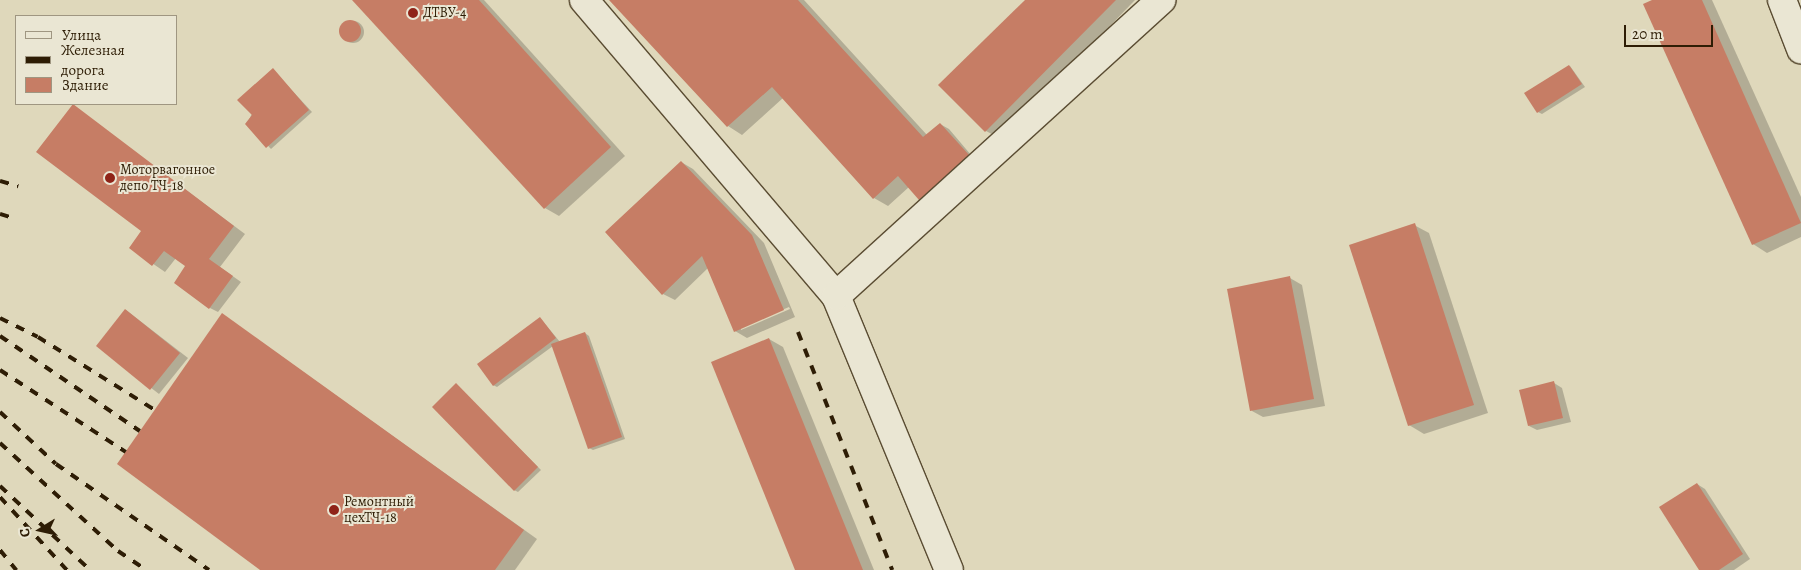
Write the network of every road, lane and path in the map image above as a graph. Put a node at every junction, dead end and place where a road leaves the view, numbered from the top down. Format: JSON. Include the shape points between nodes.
{"nodes":[{"id":1,"x":584,"y":0,"type":"edge"},
{"id":2,"x":1161,"y":0,"type":"edge"},
{"id":3,"x":1782,"y":0,"type":"edge"},
{"id":4,"x":1801,"y":49,"type":"edge"},
{"id":5,"x":836,"y":296,"type":"junction"},
{"id":6,"x":949,"y":570,"type":"edge"}],
"edges":[{"from":1,"to":5,"type":"street"},
{"from":2,"to":5,"type":"street"},
{"from":3,"to":4,"type":"street"},
{"from":5,"to":6,"type":"street"}]}
